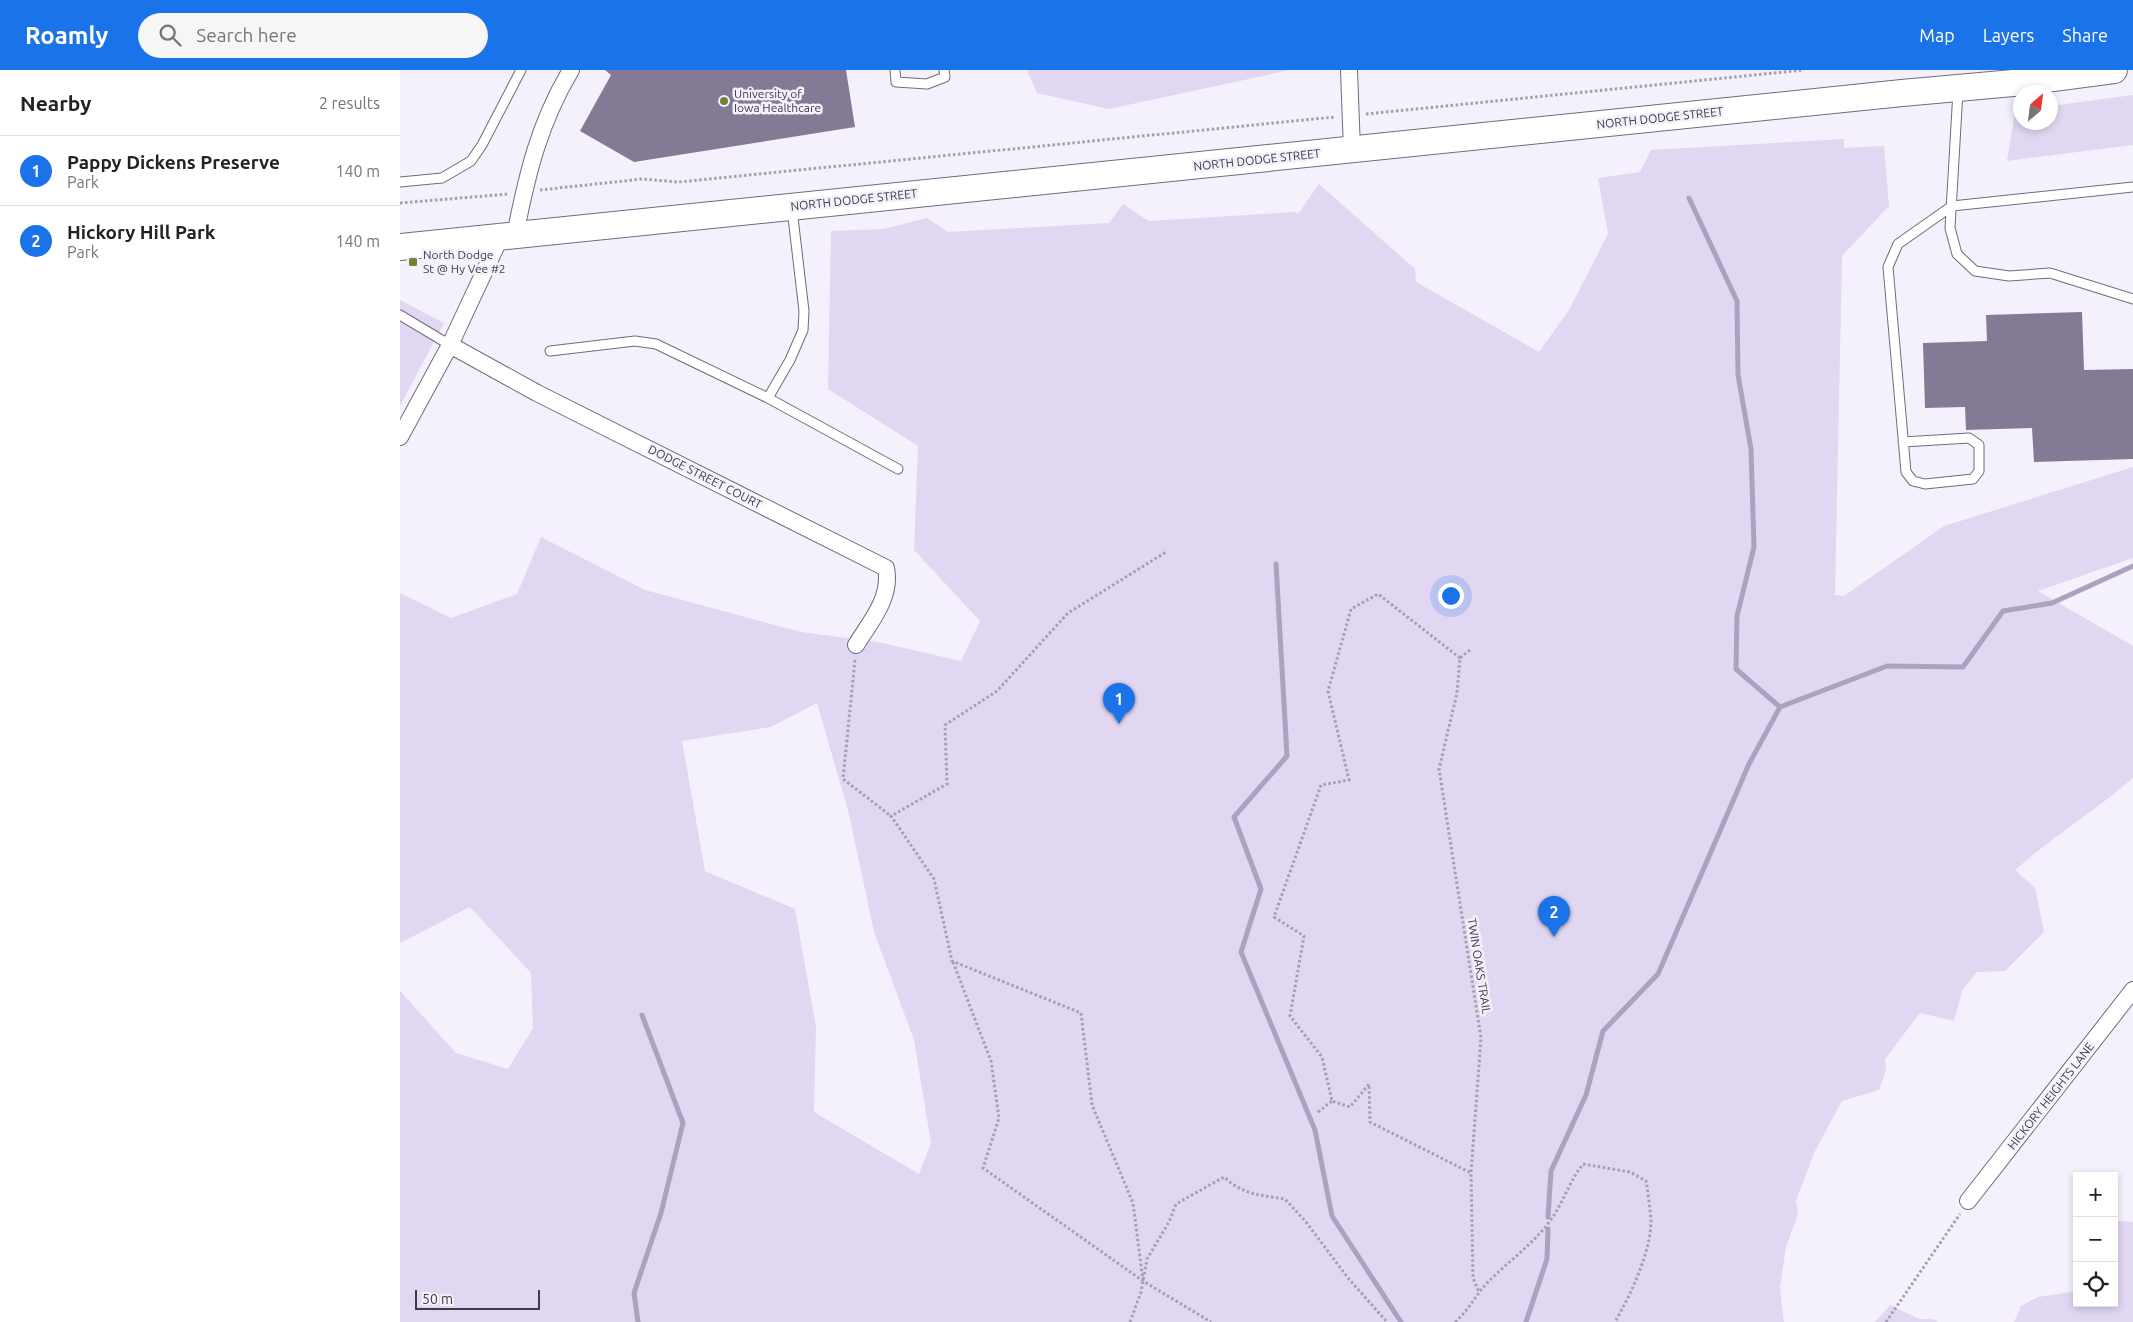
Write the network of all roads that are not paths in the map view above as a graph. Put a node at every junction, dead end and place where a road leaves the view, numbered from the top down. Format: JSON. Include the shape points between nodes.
{"nodes":[{"id":1,"x":521,"y":70,"type":"edge"},
{"id":2,"x":571,"y":70,"type":"edge"},
{"id":3,"x":894,"y":70,"type":"edge"},
{"id":4,"x":944,"y":70,"type":"edge"},
{"id":5,"x":1349,"y":70,"type":"edge"},
{"id":6,"x":2114,"y":70,"type":"edge"},
{"id":7,"x":1958,"y":88,"type":"junction"},
{"id":8,"x":1352,"y":150,"type":"junction"},
{"id":9,"x":400,"y":182,"type":"edge"},
{"id":10,"x":2133,"y":187,"type":"edge"},
{"id":11,"x":1952,"y":206,"type":"junction"},
{"id":12,"x":791,"y":207,"type":"junction"},
{"id":13,"x":508,"y":235,"type":"junction"},
{"id":14,"x":400,"y":247,"type":"edge"},
{"id":15,"x":2133,"y":299,"type":"edge"},
{"id":16,"x":400,"y":315,"type":"edge"},
{"id":17,"x":450,"y":345,"type":"junction"},
{"id":18,"x":550,"y":351,"type":"dead end"},
{"id":19,"x":768,"y":398,"type":"junction"},
{"id":20,"x":400,"y":437,"type":"edge"},
{"id":21,"x":1903,"y":442,"type":"junction"},
{"id":22,"x":898,"y":469,"type":"dead end"},
{"id":23,"x":856,"y":645,"type":"road end"},
{"id":24,"x":2133,"y":990,"type":"edge"},
{"id":25,"x":1968,"y":1201,"type":"road end"}],
"edges":[{"from":1,"to":9,"type":"lane","via":[[471,161],[442,178]]},
{"from":2,"to":13,"type":"street","via":[[551,107]]},
{"from":3,"to":4,"type":"lane","via":[[896,82],[927,84],[945,77]]},
{"from":5,"to":8,"type":"street"},
{"from":6,"to":7,"type":"main road","name":"NORTH DODGE STREET"},
{"from":7,"to":8,"type":"main road","name":"NORTH DODGE STREET"},
{"from":7,"to":11,"type":"lane"},
{"from":8,"to":12,"type":"main road","name":"NORTH DODGE STREET"},
{"from":10,"to":11,"type":"lane"},
{"from":11,"to":15,"type":"lane","via":[[1950,228],[1957,254],[1975,271],[2009,276],[2050,273]]},
{"from":11,"to":21,"type":"lane","via":[[1898,244],[1888,267]]},
{"from":12,"to":13,"type":"main road","name":"NORTH DODGE STREET"},
{"from":12,"to":19,"type":"lane","via":[[804,311],[803,330]]},
{"from":13,"to":14,"type":"main road","name":"NORTH DODGE STREET"},
{"from":13,"to":17,"type":"street"},
{"from":16,"to":17,"type":"lane"},
{"from":17,"to":20,"type":"street"},
{"from":17,"to":23,"type":"street","name":"DODGE STREET COURT","via":[[537,393],[886,568],[889,580],[886,594]]},
{"from":18,"to":19,"type":"lane","via":[[635,341],[656,344]]},
{"from":19,"to":22,"type":"lane"},
{"from":21,"to":21,"type":"lane","via":[[1906,472],[1913,481],[1924,484],[1973,479],[1980,471],[1979,445],[1969,438]]},
{"from":24,"to":25,"type":"street","name":"HICKORY HEIGHTS LANE"}]}
